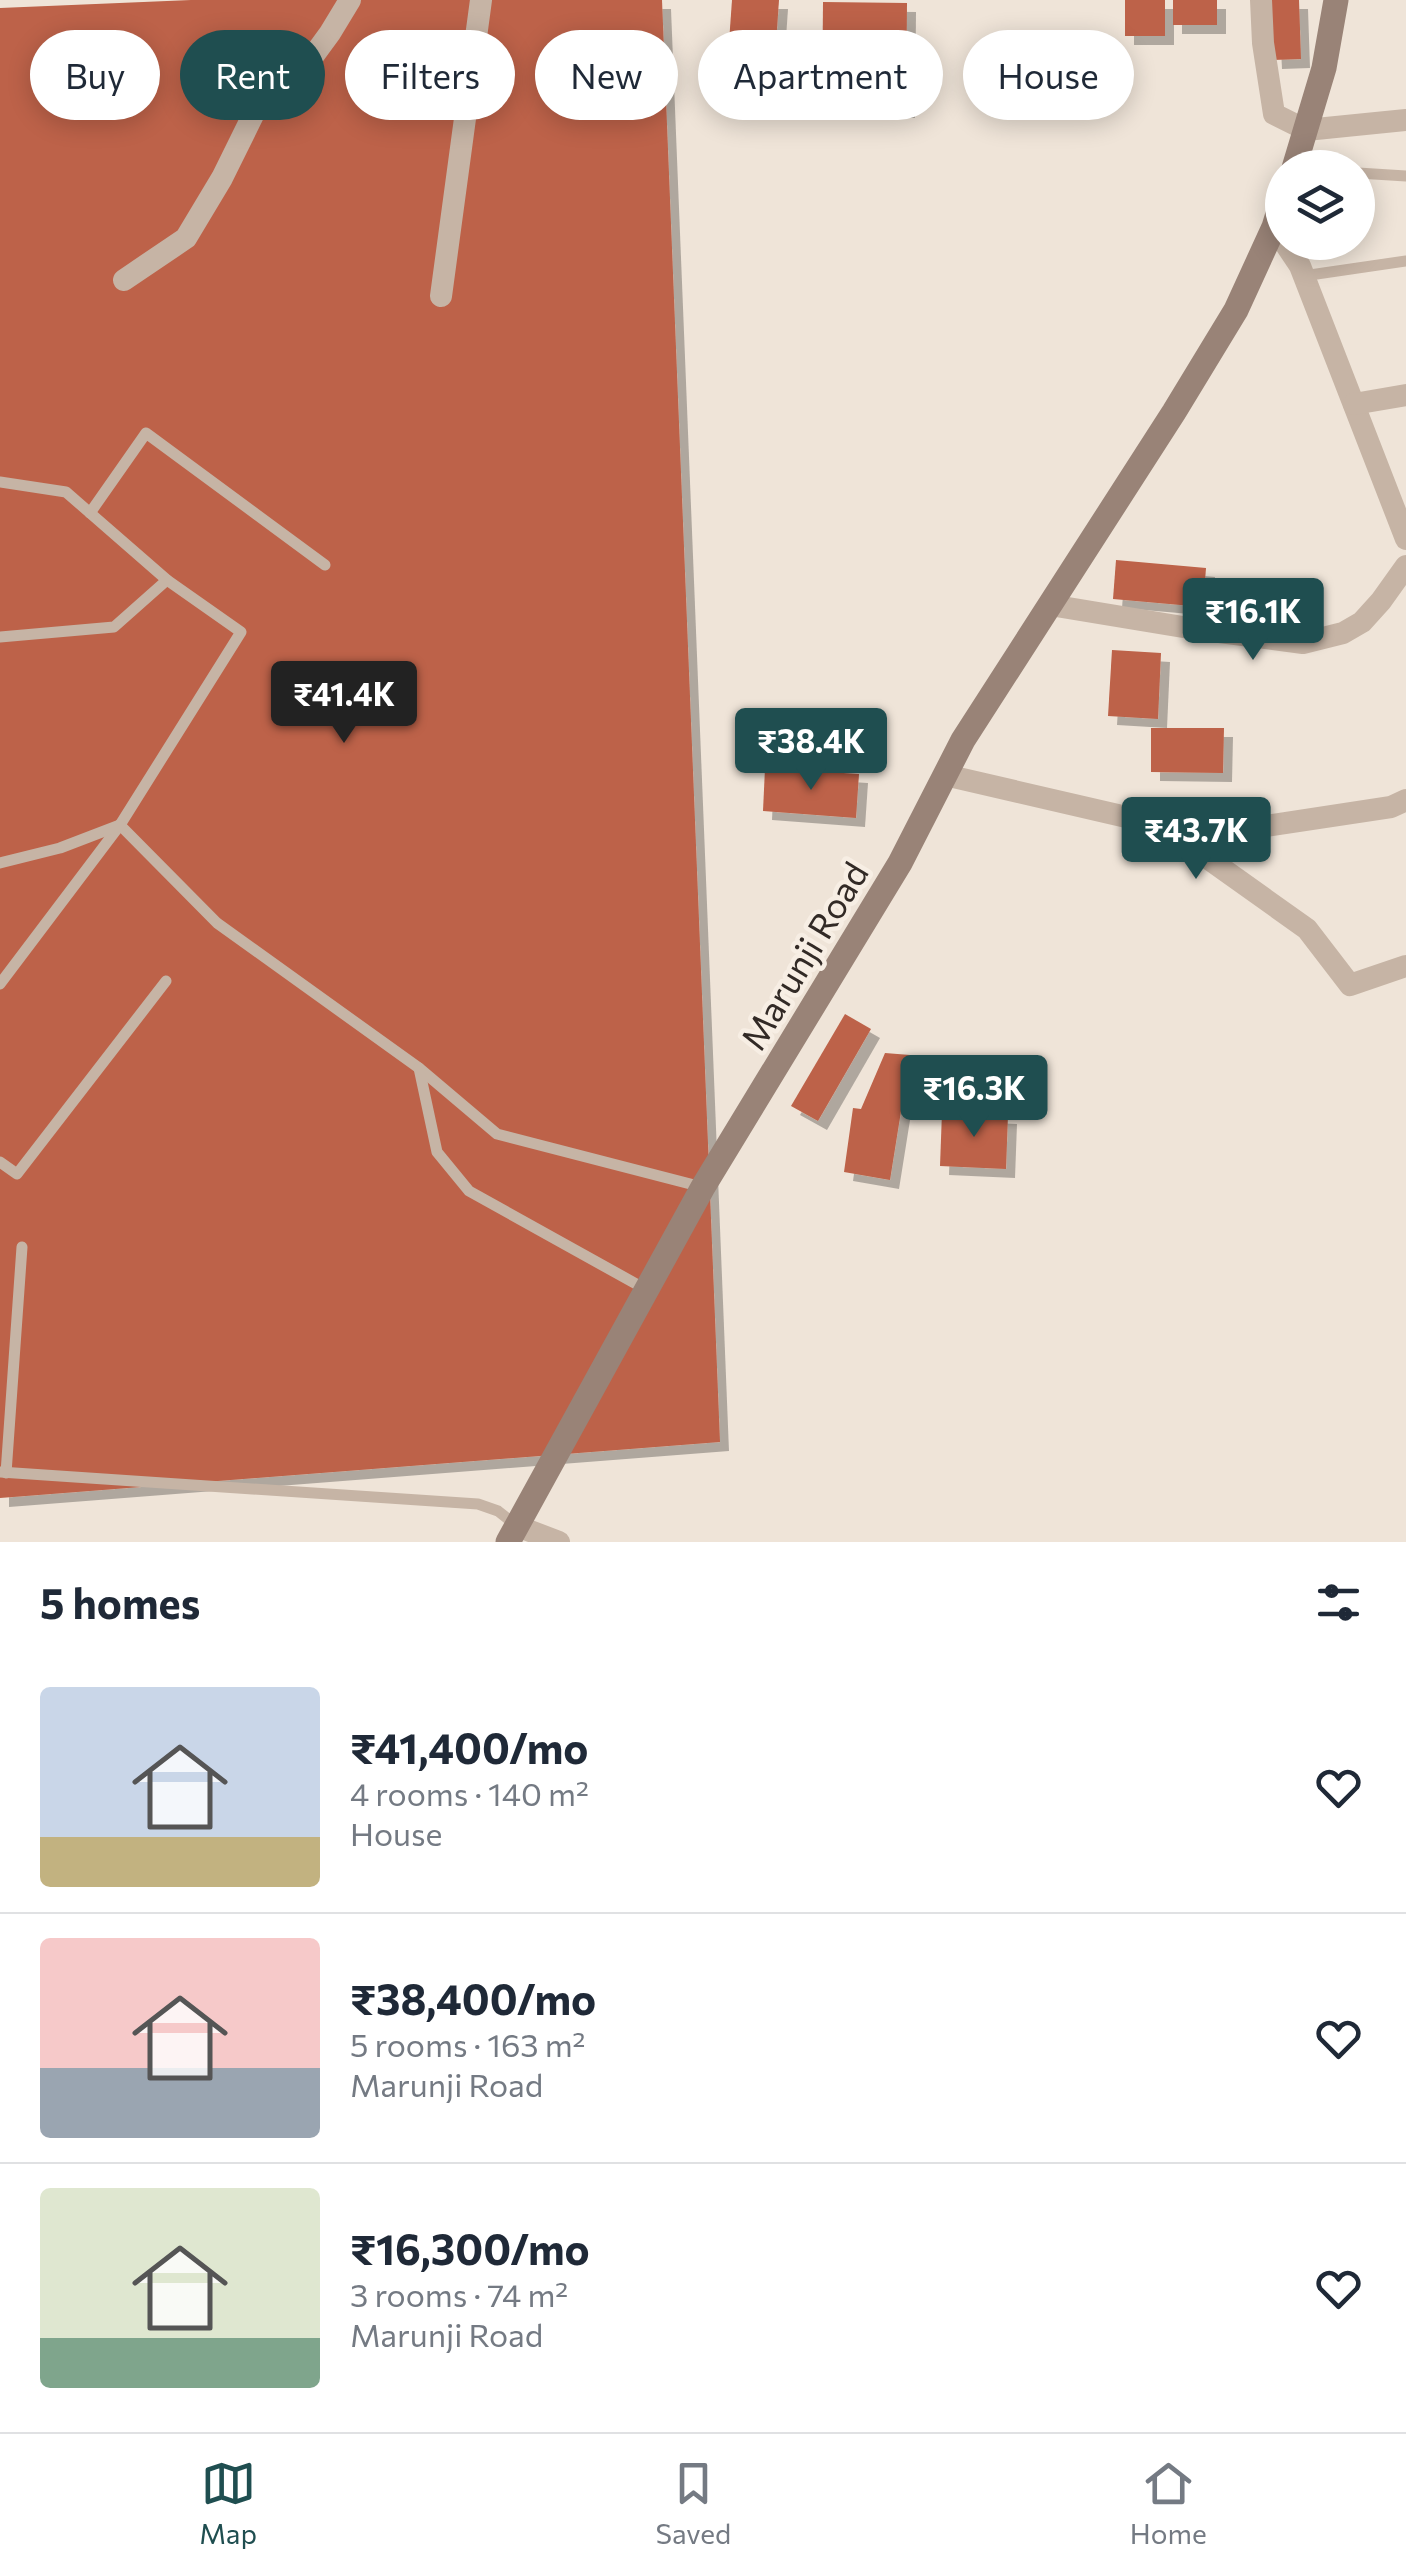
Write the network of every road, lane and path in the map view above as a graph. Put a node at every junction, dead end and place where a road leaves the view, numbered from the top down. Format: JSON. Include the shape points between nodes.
{"nodes":[{"id":1,"x":350,"y":0,"type":"edge"},
{"id":2,"x":481,"y":0,"type":"edge"},
{"id":3,"x":1261,"y":0,"type":"edge"},
{"id":4,"x":1336,"y":0,"type":"edge"},
{"id":5,"x":1406,"y":120,"type":"edge"},
{"id":6,"x":1306,"y":130,"type":"junction"},
{"id":7,"x":1302,"y":150,"type":"edge"},
{"id":8,"x":1375,"y":174,"type":"edge"},
{"id":9,"x":1406,"y":176,"type":"edge"},
{"id":10,"x":1266,"y":260,"type":"edge"},
{"id":11,"x":1296,"y":260,"type":"edge"},
{"id":12,"x":1406,"y":261,"type":"edge"},
{"id":13,"x":1303,"y":276,"type":"junction"},
{"id":14,"x":124,"y":280,"type":"dead end"},
{"id":15,"x":441,"y":296,"type":"dead end"},
{"id":16,"x":1406,"y":395,"type":"edge"},
{"id":17,"x":1354,"y":404,"type":"junction"},
{"id":18,"x":0,"y":482,"type":"edge"},
{"id":19,"x":90,"y":512,"type":"junction"},
{"id":20,"x":1406,"y":539,"type":"edge"},
{"id":21,"x":325,"y":565,"type":"dead end"},
{"id":22,"x":1406,"y":566,"type":"edge"},
{"id":23,"x":168,"y":580,"type":"junction"},
{"id":24,"x":1050,"y":605,"type":"junction"},
{"id":25,"x":0,"y":638,"type":"edge"},
{"id":26,"x":945,"y":775,"type":"junction"},
{"id":27,"x":1406,"y":800,"type":"edge"},
{"id":28,"x":120,"y":825,"type":"junction"},
{"id":29,"x":1180,"y":839,"type":"junction"},
{"id":30,"x":0,"y":863,"type":"edge"},
{"id":31,"x":1406,"y":966,"type":"edge"},
{"id":32,"x":166,"y":981,"type":"dead end"},
{"id":33,"x":0,"y":984,"type":"edge"},
{"id":34,"x":420,"y":1068,"type":"junction"},
{"id":35,"x":0,"y":1162,"type":"edge"},
{"id":36,"x":703,"y":1187,"type":"junction"},
{"id":37,"x":22,"y":1247,"type":"dead end"},
{"id":38,"x":647,"y":1290,"type":"junction"},
{"id":39,"x":3,"y":1473,"type":"edge"},
{"id":40,"x":512,"y":1534,"type":"edge"},
{"id":41,"x":559,"y":1542,"type":"edge"}],
"edges":[{"from":1,"to":14,"type":"street","via":[[300,74],[258,106],[186,238]]},
{"from":2,"to":15,"type":"street"},
{"from":3,"to":6,"type":"street","via":[[1274,114]]},
{"from":4,"to":6,"type":"street"},
{"from":5,"to":6,"type":"street"},
{"from":6,"to":7,"type":"street"},
{"from":8,"to":9,"type":"lane"},
{"from":10,"to":24,"type":"street","name":"Marunji Road"},
{"from":11,"to":13,"type":"street"},
{"from":12,"to":13,"type":"lane"},
{"from":13,"to":17,"type":"street"},
{"from":16,"to":17,"type":"street"},
{"from":17,"to":20,"type":"street"},
{"from":18,"to":19,"type":"lane","via":[[66,492]]},
{"from":19,"to":21,"type":"lane","via":[[146,433]]},
{"from":19,"to":23,"type":"lane"},
{"from":22,"to":24,"type":"street","via":[[1362,622],[1304,643]]},
{"from":23,"to":25,"type":"lane","via":[[114,627]]},
{"from":23,"to":28,"type":"lane","via":[[240,632]]},
{"from":24,"to":26,"type":"street","name":"Marunji Road"},
{"from":26,"to":29,"type":"street","via":[[1162,825]]},
{"from":26,"to":36,"type":"street","name":"Marunji Road","via":[[900,863]]},
{"from":27,"to":29,"type":"street"},
{"from":28,"to":30,"type":"lane"},
{"from":28,"to":33,"type":"lane"},
{"from":28,"to":34,"type":"lane","via":[[217,924]]},
{"from":29,"to":31,"type":"street","via":[[1308,929],[1350,985]]},
{"from":32,"to":35,"type":"lane","via":[[17,1174]]},
{"from":34,"to":36,"type":"lane","via":[[497,1134]]},
{"from":34,"to":38,"type":"lane","via":[[437,1152],[469,1192]]},
{"from":36,"to":38,"type":"street","name":"Marunji Road"},
{"from":37,"to":39,"type":"lane"},
{"from":38,"to":40,"type":"street","name":"Marunji Road"},
{"from":39,"to":40,"type":"lane","via":[[478,1504],[498,1511]]},
{"from":40,"to":41,"type":"street"}]}
